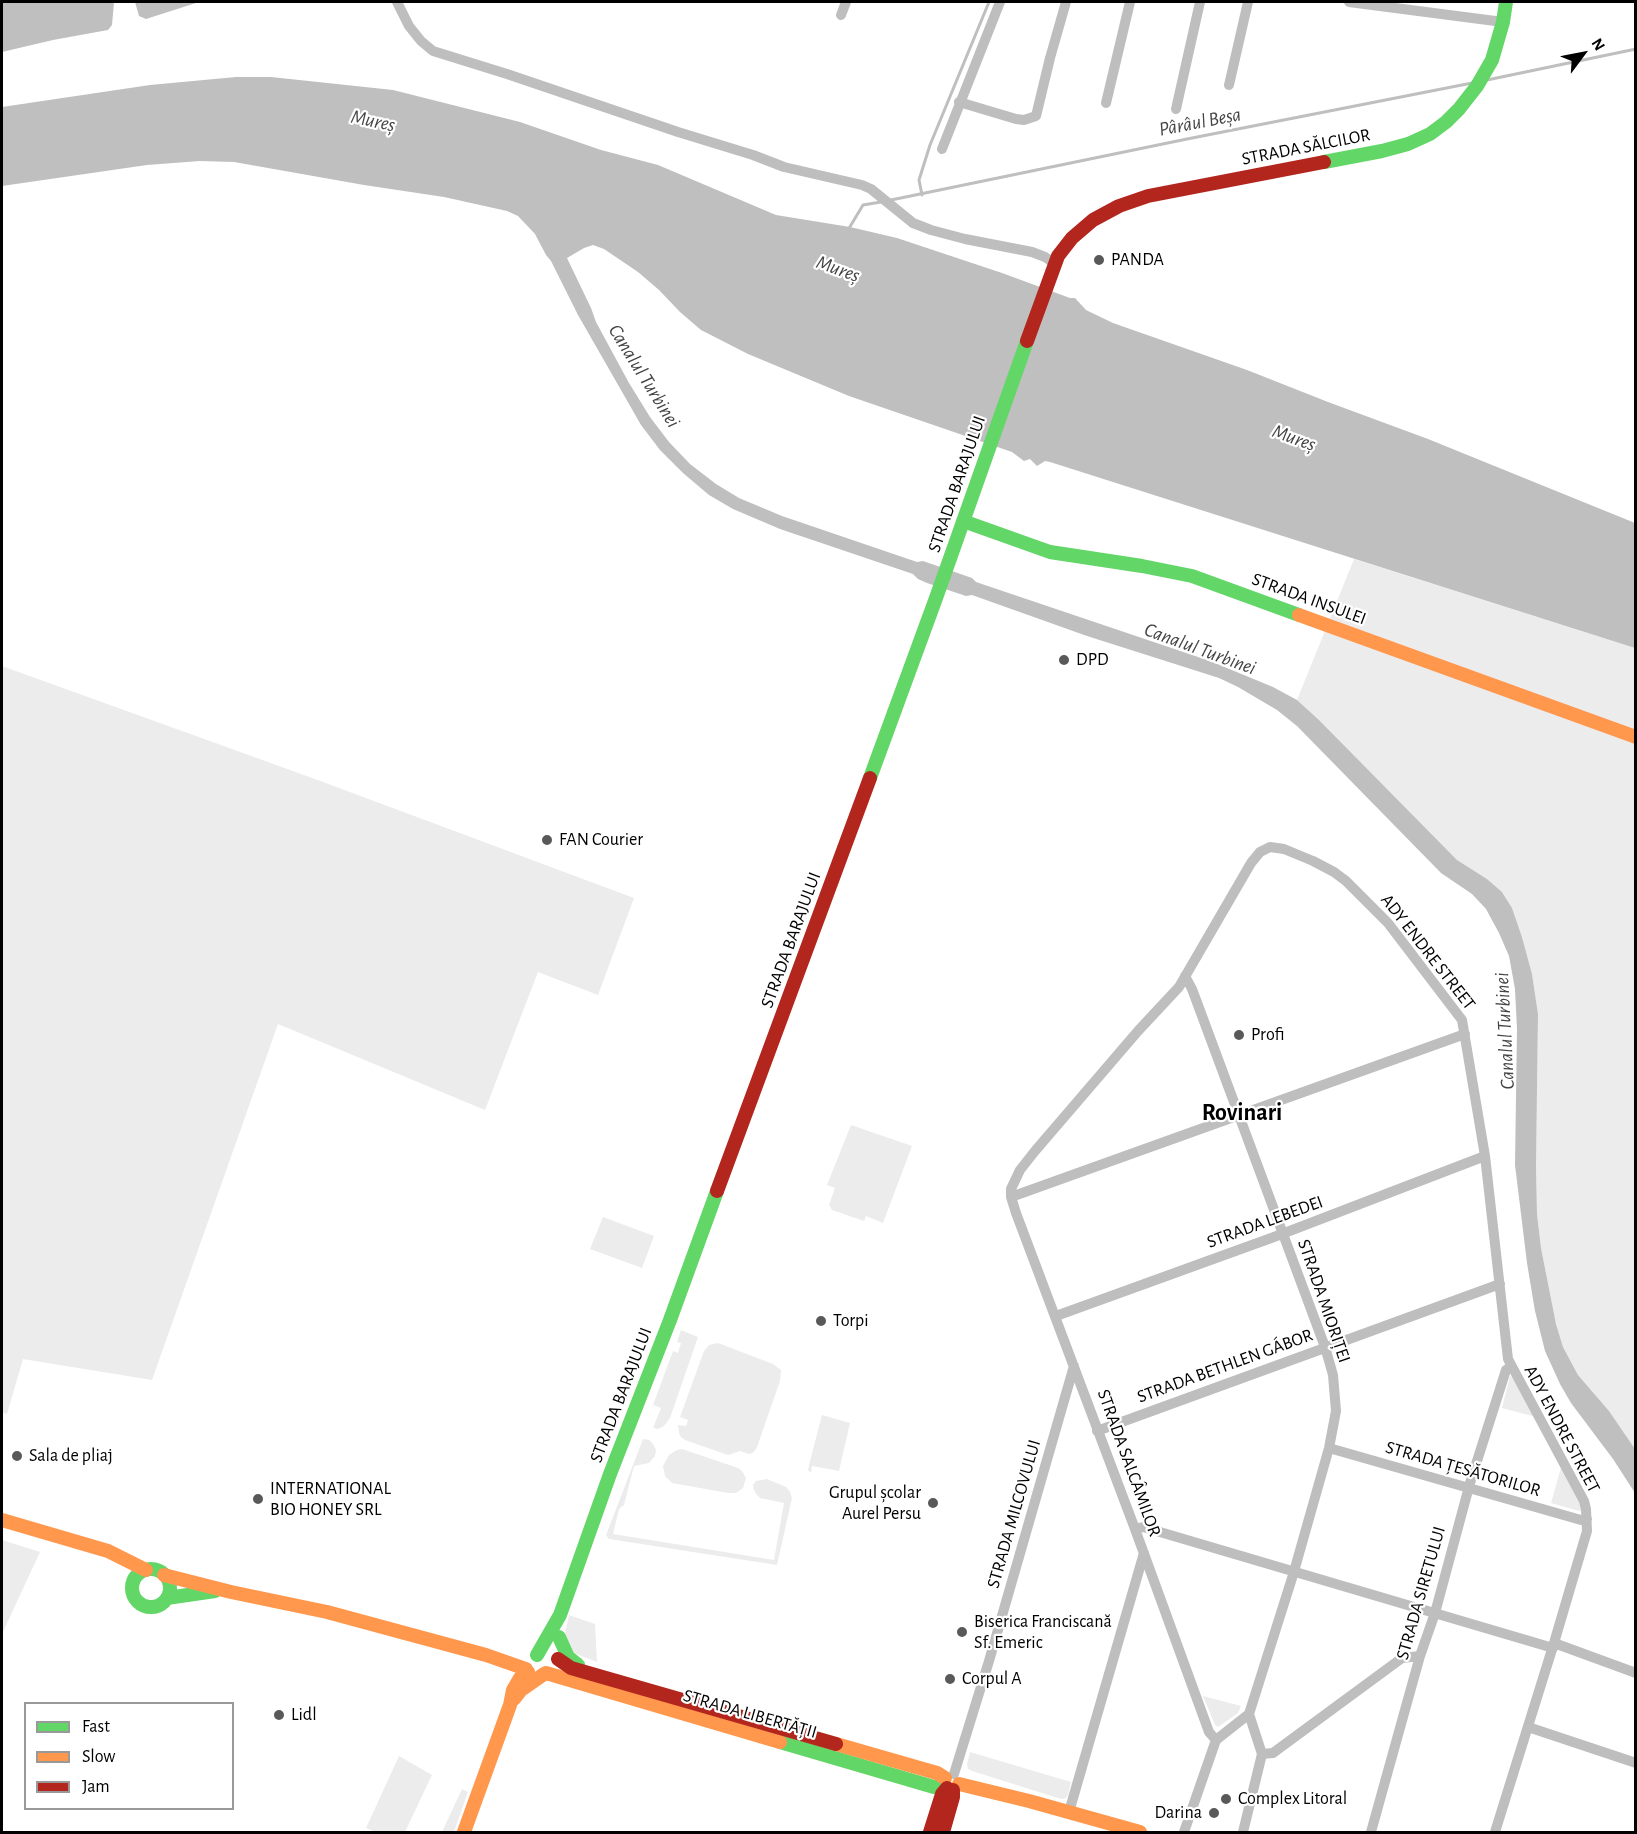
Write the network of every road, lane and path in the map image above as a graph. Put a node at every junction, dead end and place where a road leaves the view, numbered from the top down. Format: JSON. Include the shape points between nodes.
{"nodes":[{"id":1,"x":397,"y":2,"type":"edge"},
{"id":2,"x":846,"y":2,"type":"edge"},
{"id":3,"x":1000,"y":2,"type":"edge"},
{"id":4,"x":1066,"y":2,"type":"edge"},
{"id":5,"x":1130,"y":2,"type":"edge"},
{"id":6,"x":1200,"y":2,"type":"edge"},
{"id":7,"x":1248,"y":2,"type":"edge"},
{"id":8,"x":1349,"y":2,"type":"edge"},
{"id":9,"x":1506,"y":2,"type":"edge"},
{"id":10,"x":841,"y":15,"type":"dead end"},
{"id":11,"x":1503,"y":22,"type":"junction"},
{"id":12,"x":1229,"y":86,"type":"dead end"},
{"id":13,"x":959,"y":102,"type":"junction"},
{"id":14,"x":1106,"y":104,"type":"dead end"},
{"id":15,"x":1176,"y":109,"type":"dead end"},
{"id":16,"x":942,"y":149,"type":"dead end"},
{"id":17,"x":1052,"y":270,"type":"junction"},
{"id":18,"x":963,"y":521,"type":"junction"},
{"id":19,"x":1635,"y":736,"type":"edge"},
{"id":20,"x":1185,"y":976,"type":"junction"},
{"id":21,"x":1465,"y":1034,"type":"junction"},
{"id":22,"x":1240,"y":1116,"type":"junction"},
{"id":23,"x":1485,"y":1156,"type":"junction"},
{"id":24,"x":1011,"y":1197,"type":"junction"},
{"id":25,"x":1283,"y":1233,"type":"junction"},
{"id":26,"x":1500,"y":1284,"type":"junction"},
{"id":27,"x":1056,"y":1316,"type":"junction"},
{"id":28,"x":1325,"y":1347,"type":"junction"},
{"id":29,"x":1074,"y":1366,"type":"junction"},
{"id":30,"x":1510,"y":1367,"type":"junction"},
{"id":31,"x":1097,"y":1431,"type":"junction"},
{"id":32,"x":1329,"y":1448,"type":"junction"},
{"id":33,"x":1469,"y":1488,"type":"junction"},
{"id":34,"x":1587,"y":1519,"type":"junction"},
{"id":35,"x":2,"y":1520,"type":"edge"},
{"id":36,"x":1135,"y":1529,"type":"junction"},
{"id":37,"x":108,"y":1551,"type":"junction"},
{"id":38,"x":1144,"y":1553,"type":"junction"},
{"id":39,"x":146,"y":1570,"type":"junction"},
{"id":40,"x":1294,"y":1573,"type":"junction"},
{"id":41,"x":164,"y":1575,"type":"junction"},
{"id":42,"x":132,"y":1589,"type":"junction"},
{"id":43,"x":223,"y":1590,"type":"junction"},
{"id":44,"x":167,"y":1598,"type":"junction"},
{"id":45,"x":1435,"y":1613,"type":"junction"},
{"id":46,"x":560,"y":1615,"type":"junction"},
{"id":47,"x":559,"y":1637,"type":"junction"},
{"id":48,"x":1553,"y":1646,"type":"junction"},
{"id":49,"x":489,"y":1656,"type":"junction"},
{"id":50,"x":1420,"y":1656,"type":"junction"},
{"id":51,"x":558,"y":1658,"type":"junction"},
{"id":52,"x":530,"y":1663,"type":"junction"},
{"id":53,"x":1635,"y":1673,"type":"edge"},
{"id":54,"x":545,"y":1674,"type":"junction"},
{"id":55,"x":598,"y":1675,"type":"junction"},
{"id":56,"x":513,"y":1690,"type":"junction"},
{"id":57,"x":510,"y":1705,"type":"junction"},
{"id":58,"x":1249,"y":1714,"type":"junction"},
{"id":59,"x":1528,"y":1727,"type":"junction"},
{"id":60,"x":1216,"y":1740,"type":"junction"},
{"id":61,"x":1262,"y":1754,"type":"junction"},
{"id":62,"x":1635,"y":1763,"type":"edge"},
{"id":63,"x":950,"y":1783,"type":"junction"},
{"id":64,"x":1069,"y":1812,"type":"junction"},
{"id":65,"x":464,"y":1833,"type":"edge"},
{"id":66,"x":930,"y":1833,"type":"edge"},
{"id":67,"x":943,"y":1833,"type":"edge"},
{"id":68,"x":1140,"y":1833,"type":"edge"},
{"id":69,"x":1184,"y":1833,"type":"edge"},
{"id":70,"x":1243,"y":1833,"type":"edge"},
{"id":71,"x":1371,"y":1833,"type":"edge"},
{"id":72,"x":1496,"y":1833,"type":"edge"}],
"edges":[{"from":1,"to":17,"type":"street","via":[[409,26],[433,51],[784,167],[862,185],[913,223],[965,239],[1032,252],[1045,257]]},
{"from":2,"to":10,"type":"street"},
{"from":3,"to":13,"type":"street"},
{"from":4,"to":13,"type":"street","via":[[1036,116],[1016,119]]},
{"from":5,"to":14,"type":"street"},
{"from":6,"to":15,"type":"street"},
{"from":7,"to":12,"type":"street"},
{"from":8,"to":11,"type":"street"},
{"from":9,"to":11,"type":"main road","name":"STRADA SĂLCILOR"},
{"from":11,"to":17,"type":"main road","name":"STRADA SĂLCILOR","via":[[1492,60],[1477,86],[1460,109],[1430,134],[1400,146],[1148,196],[1119,206],[1082,228]]},
{"from":13,"to":16,"type":"street"},
{"from":17,"to":18,"type":"main road","name":"STRADA BARAJULUI"},
{"from":18,"to":19,"type":"main road","name":"STRADA INSULEI","via":[[1050,552],[1192,576]]},
{"from":18,"to":46,"type":"main road","name":"STRADA BARAJULUI"},
{"from":20,"to":21,"type":"street","name":"ADY ENDRE STREET","via":[[1255,857],[1270,847],[1280,848],[1335,872],[1375,909],[1459,1015]]},
{"from":20,"to":22,"type":"street","name":"STRADA MIORIȚEI"},
{"from":20,"to":24,"type":"street","name":"ADY ENDRE STREET","via":[[1172,996],[1020,1170]]},
{"from":21,"to":22,"type":"street"},
{"from":21,"to":23,"type":"street","name":"ADY ENDRE STREET"},
{"from":22,"to":24,"type":"street"},
{"from":22,"to":25,"type":"street","name":"STRADA MIORIȚEI"},
{"from":23,"to":25,"type":"street","name":"STRADA LEBEDEI"},
{"from":23,"to":26,"type":"street","name":"ADY ENDRE STREET"},
{"from":24,"to":27,"type":"street","name":"STRADA SALCÂMILOR"},
{"from":25,"to":27,"type":"street","name":"STRADA LEBEDEI"},
{"from":25,"to":28,"type":"street","name":"STRADA MIORIȚEI"},
{"from":26,"to":28,"type":"street","name":"STRADA BETHLEN GÁBOR"},
{"from":26,"to":30,"type":"street","name":"ADY ENDRE STREET"},
{"from":27,"to":29,"type":"street","name":"STRADA SALCÂMILOR"},
{"from":28,"to":31,"type":"street","name":"STRADA BETHLEN GÁBOR"},
{"from":28,"to":32,"type":"street","name":"STRADA MIORIȚEI","via":[[1333,1376],[1335,1411]]},
{"from":29,"to":31,"type":"street","name":"STRADA SALCÂMILOR"},
{"from":29,"to":63,"type":"street","name":"STRADA MILCOVULUI"},
{"from":30,"to":33,"type":"street","name":"STRADA SIRETULUI"},
{"from":30,"to":34,"type":"street","name":"ADY ENDRE STREET","via":[[1584,1501]]},
{"from":31,"to":36,"type":"street","name":"STRADA SALCÂMILOR"},
{"from":32,"to":33,"type":"street","name":"STRADA ȚESĂTORILOR"},
{"from":32,"to":40,"type":"street","name":"STRADA MIORIȚEI"},
{"from":33,"to":34,"type":"street","name":"STRADA ȚESĂTORILOR"},
{"from":33,"to":45,"type":"street","name":"STRADA SIRETULUI"},
{"from":34,"to":48,"type":"street","name":"ADY ENDRE STREET","via":[[1587,1531]]},
{"from":35,"to":37,"type":"main road"},
{"from":36,"to":38,"type":"street","name":"STRADA SALCÂMILOR"},
{"from":36,"to":40,"type":"street","via":[[1143,1527]]},
{"from":37,"to":39,"type":"main road"},
{"from":37,"to":42,"type":"main road","via":[[128,1571]]},
{"from":38,"to":60,"type":"street","name":"STRADA SALCÂMILOR","via":[[1209,1732]]},
{"from":38,"to":64,"type":"street"},
{"from":39,"to":41,"type":"main road"},
{"from":39,"to":42,"type":"main road","via":[[138,1574]]},
{"from":40,"to":45,"type":"street"},
{"from":40,"to":58,"type":"street","name":"STRADA MIORIȚEI"},
{"from":41,"to":43,"type":"main road"},
{"from":41,"to":44,"type":"main road","via":[[169,1582]]},
{"from":42,"to":44,"type":"main road","via":[[135,1599],[148,1607],[160,1605]]},
{"from":43,"to":44,"type":"main road"},
{"from":43,"to":49,"type":"main road","via":[[327,1612]]},
{"from":45,"to":48,"type":"street"},
{"from":45,"to":50,"type":"street","name":"STRADA SIRETULUI"},
{"from":46,"to":47,"type":"main road","name":"STRADA BARAJULUI"},
{"from":46,"to":52,"type":"main road","name":"STRADA BARAJULUI"},
{"from":47,"to":51,"type":"main road","name":"STRADA BARAJULUI"},
{"from":47,"to":55,"type":"main road","via":[[568,1657]]},
{"from":48,"to":53,"type":"street"},
{"from":48,"to":59,"type":"street","name":"ADY ENDRE STREET"},
{"from":49,"to":52,"type":"main road"},
{"from":49,"to":56,"type":"main road","via":[[507,1671]]},
{"from":50,"to":61,"type":"street","via":[[1402,1658],[1277,1750]]},
{"from":50,"to":71,"type":"street","name":"STRADA SIRETULUI"},
{"from":51,"to":52,"type":"main road","via":[[550,1652]]},
{"from":51,"to":54,"type":"main road","via":[[556,1668]]},
{"from":51,"to":55,"type":"main road","name":"STRADA LIBERTĂȚII","via":[[571,1668]]},
{"from":52,"to":54,"type":"main road","name":"STRADA LIBERTĂȚII","via":[[537,1674]]},
{"from":52,"to":56,"type":"main road","name":"STRADA BARAJULUI"},
{"from":54,"to":57,"type":"main road","via":[[520,1690]]},
{"from":54,"to":63,"type":"main road","name":"STRADA LIBERTĂȚII","via":[[934,1786]]},
{"from":55,"to":63,"type":"main road","name":"STRADA LIBERTĂȚII","via":[[937,1773]]},
{"from":56,"to":57,"type":"main road"},
{"from":57,"to":65,"type":"main road"},
{"from":58,"to":60,"type":"street"},
{"from":58,"to":61,"type":"street"},
{"from":59,"to":62,"type":"street"},
{"from":59,"to":72,"type":"street","name":"ADY ENDRE STREET"},
{"from":60,"to":69,"type":"street"},
{"from":61,"to":70,"type":"street"},
{"from":63,"to":64,"type":"main road","name":"STRADA LIBERTĂȚII"},
{"from":63,"to":66,"type":"main road","via":[[942,1794]]},
{"from":63,"to":67,"type":"main road","via":[[953,1797]]},
{"from":64,"to":68,"type":"main road","name":"STRADA LIBERTĂȚII"}]}
